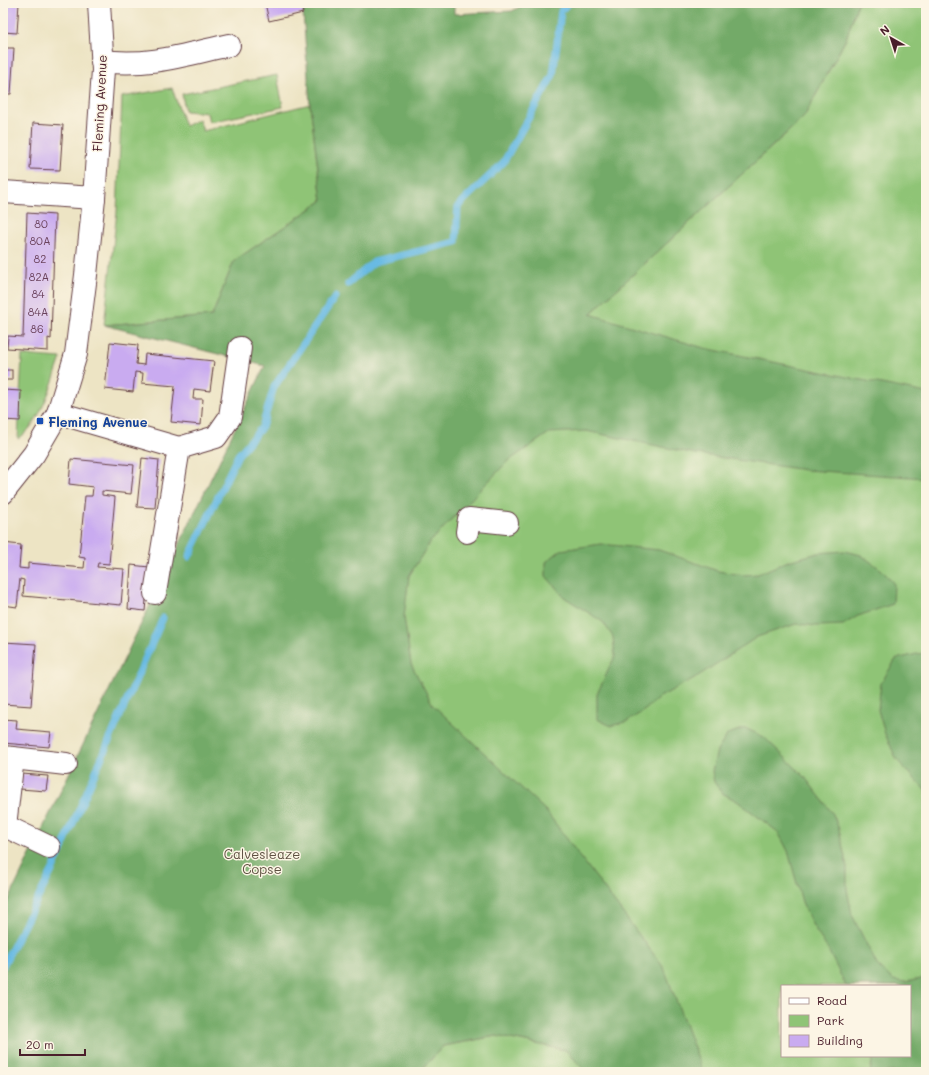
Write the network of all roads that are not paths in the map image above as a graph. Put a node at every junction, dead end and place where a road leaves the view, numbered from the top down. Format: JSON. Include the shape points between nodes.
{"nodes":[{"id":1,"x":99,"y":3,"type":"edge"},
{"id":2,"x":229,"y":45,"type":"dead end"},
{"id":3,"x":102,"y":61,"type":"junction"},
{"id":4,"x":3,"y":192,"type":"edge"},
{"id":5,"x":94,"y":198,"type":"junction"},
{"id":6,"x":240,"y":348,"type":"dead end"},
{"id":7,"x":58,"y":413,"type":"junction"},
{"id":8,"x":179,"y":448,"type":"junction"},
{"id":9,"x":3,"y":493,"type":"edge"},
{"id":10,"x":507,"y":523,"type":"dead end"},
{"id":11,"x":467,"y":532,"type":"dead end"},
{"id":12,"x":155,"y":593,"type":"dead end"},
{"id":13,"x":8,"y":758,"type":"edge"},
{"id":14,"x":66,"y":764,"type":"dead end"},
{"id":15,"x":4,"y":826,"type":"edge"},
{"id":16,"x":49,"y":847,"type":"dead end"}],
"edges":[{"from":1,"to":3,"type":"street","name":"Fleming Avenue"},
{"from":2,"to":3,"type":"street","via":[[162,61]]},
{"from":3,"to":5,"type":"street","name":"Fleming Avenue"},
{"from":4,"to":5,"type":"street"},
{"from":5,"to":7,"type":"street","name":"Fleming Avenue","via":[[76,354]]},
{"from":6,"to":8,"type":"street","via":[[230,417],[216,437]]},
{"from":7,"to":8,"type":"street"},
{"from":7,"to":9,"type":"street","name":"Fleming Avenue","via":[[34,454]]},
{"from":8,"to":12,"type":"street"},
{"from":10,"to":11,"type":"street","via":[[470,519]]},
{"from":13,"to":14,"type":"street"},
{"from":13,"to":15,"type":"street"},
{"from":15,"to":16,"type":"street"}]}
